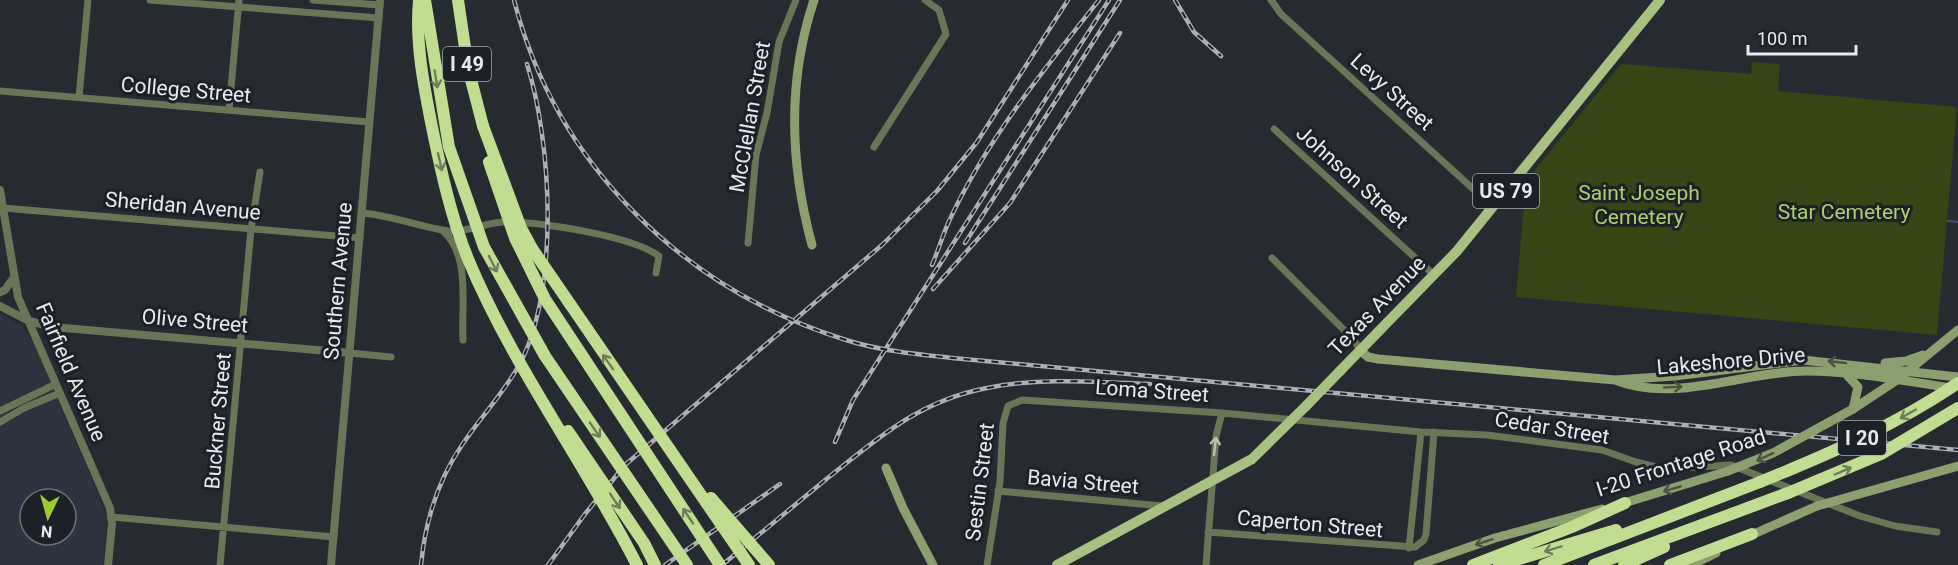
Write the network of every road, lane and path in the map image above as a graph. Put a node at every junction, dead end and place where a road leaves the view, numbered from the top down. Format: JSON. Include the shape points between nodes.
{"nodes":[{"id":1,"x":88,"y":0,"type":"edge"},
{"id":2,"x":150,"y":0,"type":"edge"},
{"id":3,"x":312,"y":0,"type":"edge"},
{"id":4,"x":419,"y":0,"type":"edge"},
{"id":5,"x":425,"y":0,"type":"edge"},
{"id":6,"x":458,"y":0,"type":"edge"},
{"id":7,"x":796,"y":0,"type":"edge"},
{"id":8,"x":814,"y":0,"type":"edge"},
{"id":9,"x":925,"y":0,"type":"edge"},
{"id":10,"x":1271,"y":0,"type":"edge"},
{"id":11,"x":1660,"y":0,"type":"edge"},
{"id":12,"x":380,"y":2,"type":"edge"},
{"id":13,"x":238,"y":4,"type":"edge"},
{"id":14,"x":379,"y":18,"type":"junction"},
{"id":15,"x":0,"y":91,"type":"edge"},
{"id":16,"x":79,"y":97,"type":"junction"},
{"id":17,"x":229,"y":110,"type":"junction"},
{"id":18,"x":369,"y":122,"type":"junction"},
{"id":19,"x":483,"y":126,"type":"junction"},
{"id":20,"x":1274,"y":129,"type":"dead end"},
{"id":21,"x":874,"y":147,"type":"dead end"},
{"id":22,"x":260,"y":172,"type":"dead end"},
{"id":23,"x":0,"y":190,"type":"edge"},
{"id":24,"x":1493,"y":207,"type":"junction"},
{"id":25,"x":3,"y":208,"type":"junction"},
{"id":26,"x":362,"y":213,"type":"junction"},
{"id":27,"x":251,"y":229,"type":"junction"},
{"id":28,"x":441,"y":229,"type":"junction"},
{"id":29,"x":360,"y":238,"type":"junction"},
{"id":30,"x":748,"y":243,"type":"dead end"},
{"id":31,"x":812,"y":245,"type":"dead end"},
{"id":32,"x":1272,"y":258,"type":"dead end"},
{"id":33,"x":656,"y":273,"type":"dead end"},
{"id":34,"x":1434,"y":275,"type":"junction"},
{"id":35,"x":14,"y":277,"type":"junction"},
{"id":36,"x":0,"y":292,"type":"edge"},
{"id":37,"x":0,"y":306,"type":"edge"},
{"id":38,"x":29,"y":321,"type":"junction"},
{"id":39,"x":1958,"y":330,"type":"edge"},
{"id":40,"x":463,"y":340,"type":"dead end"},
{"id":41,"x":241,"y":343,"type":"junction"},
{"id":42,"x":512,"y":348,"type":"junction"},
{"id":43,"x":1934,"y":350,"type":"junction"},
{"id":44,"x":1361,"y":351,"type":"junction"},
{"id":45,"x":350,"y":353,"type":"junction"},
{"id":46,"x":391,"y":357,"type":"dead end"},
{"id":47,"x":1860,"y":365,"type":"junction"},
{"id":48,"x":1908,"y":371,"type":"junction"},
{"id":49,"x":1845,"y":374,"type":"junction"},
{"id":50,"x":1958,"y":377,"type":"edge"},
{"id":51,"x":1615,"y":380,"type":"junction"},
{"id":52,"x":1897,"y":380,"type":"junction"},
{"id":53,"x":1958,"y":383,"type":"edge"},
{"id":54,"x":56,"y":384,"type":"junction"},
{"id":55,"x":1958,"y":388,"type":"edge"},
{"id":56,"x":60,"y":393,"type":"junction"},
{"id":57,"x":1011,"y":404,"type":"joint"},
{"id":58,"x":1958,"y":408,"type":"edge"},
{"id":59,"x":1853,"y":409,"type":"junction"},
{"id":60,"x":0,"y":411,"type":"edge"},
{"id":61,"x":1222,"y":413,"type":"junction"},
{"id":62,"x":1292,"y":420,"type":"junction"},
{"id":63,"x":0,"y":422,"type":"edge"},
{"id":64,"x":1421,"y":432,"type":"junction"},
{"id":65,"x":1434,"y":432,"type":"junction"},
{"id":66,"x":675,"y":456,"type":"junction"},
{"id":67,"x":1958,"y":466,"type":"edge"},
{"id":68,"x":886,"y":468,"type":"dead end"},
{"id":69,"x":1212,"y":481,"type":"junction"},
{"id":70,"x":999,"y":491,"type":"junction"},
{"id":71,"x":1709,"y":502,"type":"junction"},
{"id":72,"x":1762,"y":502,"type":"junction"},
{"id":73,"x":1625,"y":503,"type":"junction"},
{"id":74,"x":1165,"y":506,"type":"junction"},
{"id":75,"x":112,"y":517,"type":"junction"},
{"id":76,"x":223,"y":527,"type":"junction"},
{"id":77,"x":1208,"y":532,"type":"junction"},
{"id":78,"x":1937,"y":532,"type":"dead end"},
{"id":79,"x":1752,"y":534,"type":"junction"},
{"id":80,"x":334,"y":537,"type":"junction"},
{"id":81,"x":1409,"y":548,"type":"junction"},
{"id":82,"x":108,"y":565,"type":"edge"},
{"id":83,"x":220,"y":565,"type":"edge"},
{"id":84,"x":331,"y":565,"type":"edge"},
{"id":85,"x":637,"y":565,"type":"edge"},
{"id":86,"x":656,"y":565,"type":"edge"},
{"id":87,"x":687,"y":565,"type":"edge"},
{"id":88,"x":720,"y":565,"type":"edge"},
{"id":89,"x":750,"y":565,"type":"edge"},
{"id":90,"x":769,"y":565,"type":"edge"},
{"id":91,"x":933,"y":565,"type":"edge"},
{"id":92,"x":987,"y":565,"type":"edge"},
{"id":93,"x":1057,"y":565,"type":"edge"},
{"id":94,"x":1206,"y":565,"type":"edge"},
{"id":95,"x":1418,"y":565,"type":"edge"},
{"id":96,"x":1473,"y":565,"type":"edge"},
{"id":97,"x":1499,"y":565,"type":"edge"},
{"id":98,"x":1544,"y":565,"type":"edge"},
{"id":99,"x":1594,"y":565,"type":"edge"},
{"id":100,"x":1624,"y":565,"type":"edge"},
{"id":101,"x":1670,"y":565,"type":"edge"},
{"id":102,"x":1691,"y":565,"type":"edge"}],
"edges":[{"from":1,"to":16,"type":"street"},
{"from":2,"to":13,"type":"street"},
{"from":3,"to":12,"type":"street"},
{"from":4,"to":42,"type":"highway","one_way":true,"bridge":true,"via":[[424,80],[452,207],[479,283]]},
{"from":5,"to":87,"type":"highway","one_way":true,"bridge":true,"via":[[449,147],[484,247],[551,364]]},
{"from":6,"to":19,"type":"highway","number":"I 49","via":[[468,68]]},
{"from":7,"to":30,"type":"street","name":"McClellan Street","via":[[779,42],[756,155]]},
{"from":8,"to":31,"type":"main road","via":[[805,31],[794,114],[796,172]]},
{"from":9,"to":21,"type":"street","via":[[939,10],[946,34]]},
{"from":10,"to":24,"type":"street","name":"Levy Street","via":[[1281,14]]},
{"from":11,"to":24,"type":"main road","name":"Texas Avenue","number":"US 79"},
{"from":12,"to":14,"type":"street","name":"Southern Avenue"},
{"from":13,"to":14,"type":"street"},
{"from":13,"to":17,"type":"street"},
{"from":14,"to":18,"type":"street","name":"Southern Avenue"},
{"from":15,"to":16,"type":"street","name":"College Street"},
{"from":16,"to":17,"type":"street","name":"College Street"},
{"from":17,"to":18,"type":"street","name":"College Street"},
{"from":18,"to":26,"type":"street","name":"Southern Avenue"},
{"from":66,"to":19,"type":"highway","one_way":true,"bridge":true,"via":[[533,250]]},
{"from":88,"to":19,"type":"highway","one_way":true,"bridge":true,"via":[[545,299],[514,238],[501,202],[486,152]]},
{"from":20,"to":34,"type":"street","name":"Johnson Street"},
{"from":22,"to":27,"type":"street","name":"Buckner Street"},
{"from":23,"to":25,"type":"street","name":"Fairfield Avenue"},
{"from":24,"to":34,"type":"main road","name":"Texas Avenue","number":"US 79"},
{"from":25,"to":27,"type":"street","name":"Sheridan Avenue"},
{"from":25,"to":35,"type":"street","name":"Fairfield Avenue"},
{"from":26,"to":28,"type":"street"},
{"from":26,"to":29,"type":"street","name":"Southern Avenue"},
{"from":27,"to":29,"type":"street","name":"Sheridan Avenue"},
{"from":27,"to":41,"type":"street","name":"Buckner Street"},
{"from":28,"to":33,"type":"street","via":[[463,230],[500,222],[536,223],[571,230],[647,247],[659,256]]},
{"from":28,"to":40,"type":"street","via":[[454,245],[463,283]]},
{"from":29,"to":45,"type":"street","name":"Southern Avenue"},
{"from":32,"to":44,"type":"street"},
{"from":34,"to":44,"type":"main road","name":"Texas Avenue","number":"US 79"},
{"from":35,"to":36,"type":"street"},
{"from":35,"to":38,"type":"street","name":"Fairfield Avenue"},
{"from":37,"to":38,"type":"street","name":"Olive Street"},
{"from":38,"to":41,"type":"street","name":"Olive Street","via":[[53,327]]},
{"from":38,"to":54,"type":"street","name":"Fairfield Avenue"},
{"from":39,"to":43,"type":"main road","name":"I-20 Frontage Road"},
{"from":41,"to":45,"type":"street","name":"Olive Street"},
{"from":41,"to":76,"type":"street","name":"Buckner Street"},
{"from":42,"to":85,"type":"highway","bridge":true},
{"from":42,"to":86,"type":"highway","one_way":true,"bridge":true},
{"from":43,"to":47,"type":"main road","via":[[1906,361]]},
{"from":43,"to":48,"type":"main road","name":"I-20 Frontage Road"},
{"from":44,"to":51,"type":"main road","name":"Lakeshore Drive","via":[[1378,359]]},
{"from":44,"to":62,"type":"main road","name":"Texas Avenue","number":"US 79","bridge":true},
{"from":45,"to":46,"type":"street","name":"Olive Street"},
{"from":45,"to":80,"type":"street","name":"Southern Avenue"},
{"from":47,"to":48,"type":"main road","name":"Lakeshore Drive"},
{"from":47,"to":51,"type":"main road","name":"Lakeshore Drive","one_way":true,"via":[[1786,360]]},
{"from":48,"to":50,"type":"main road","name":"Lakeshore Drive"},
{"from":48,"to":52,"type":"main road","name":"I-20 Frontage Road"},
{"from":51,"to":49,"type":"main road","name":"Lakeshore Drive","one_way":true,"via":[[1665,388],[1795,372]]},
{"from":49,"to":52,"type":"main road","name":"Lakeshore Drive"},
{"from":49,"to":59,"type":"main road","via":[[1858,387]]},
{"from":52,"to":55,"type":"main road","name":"Lakeshore Drive"},
{"from":52,"to":59,"type":"main road","name":"I-20 Frontage Road"},
{"from":53,"to":71,"type":"highway","number":"I 20","one_way":true,"bridge":true,"via":[[1881,429]]},
{"from":54,"to":56,"type":"street","name":"Fairfield Avenue"},
{"from":54,"to":60,"type":"street"},
{"from":56,"to":63,"type":"street"},
{"from":56,"to":75,"type":"street","name":"Fairfield Avenue"},
{"from":57,"to":61,"type":"street","name":"Loma Street","via":[[1033,400]]},
{"from":57,"to":70,"type":"street","name":"Sestin Street","via":[[1003,423]]},
{"from":72,"to":58,"type":"highway","number":"I 20","one_way":true,"bridge":true,"via":[[1881,454]]},
{"from":59,"to":73,"type":"main road","name":"I-20 Frontage Road","one_way":true,"bridge":true,"via":[[1773,453]]},
{"from":61,"to":62,"type":"street","name":"Loma Street"},
{"from":69,"to":61,"type":"street","one_way":true},
{"from":62,"to":64,"type":"street","name":"Cedar Street"},
{"from":62,"to":69,"type":"main road","name":"Texas Avenue","number":"US 79","via":[[1252,459]]},
{"from":64,"to":65,"type":"street","name":"Cedar Street"},
{"from":64,"to":81,"type":"street"},
{"from":65,"to":78,"type":"street","name":"Cedar Street","via":[[1594,448],[1657,468],[1731,465],[1860,516]]},
{"from":65,"to":81,"type":"street","via":[[1426,534],[1420,544]]},
{"from":66,"to":89,"type":"highway","bridge":true},
{"from":66,"to":90,"type":"highway","bridge":true},
{"from":67,"to":79,"type":"main road","bridge":true,"via":[[1817,506]]},
{"from":68,"to":91,"type":"main road"},
{"from":69,"to":74,"type":"main road","name":"Texas Avenue","number":"US 79"},
{"from":69,"to":77,"type":"street"},
{"from":70,"to":74,"type":"street","name":"Bavia Street"},
{"from":70,"to":92,"type":"street","name":"Sestin Street"},
{"from":71,"to":97,"type":"highway","one_way":true},
{"from":71,"to":98,"type":"highway","number":"I 20"},
{"from":72,"to":99,"type":"highway","number":"I 20"},
{"from":72,"to":100,"type":"highway"},
{"from":73,"to":95,"type":"main road","name":"I-20 Frontage Road","one_way":true,"via":[[1506,535]]},
{"from":73,"to":96,"type":"highway"},
{"from":74,"to":93,"type":"main road","name":"Texas Avenue","number":"US 79"},
{"from":75,"to":76,"type":"street"},
{"from":75,"to":82,"type":"street","name":"Fairfield Avenue"},
{"from":76,"to":80,"type":"street"},
{"from":76,"to":83,"type":"street","name":"Buckner Street"},
{"from":77,"to":81,"type":"street","name":"Caperton Street"},
{"from":77,"to":94,"type":"street"},
{"from":79,"to":101,"type":"highway"},
{"from":79,"to":102,"type":"main road"},
{"from":80,"to":84,"type":"street","name":"Southern Avenue"}]}
